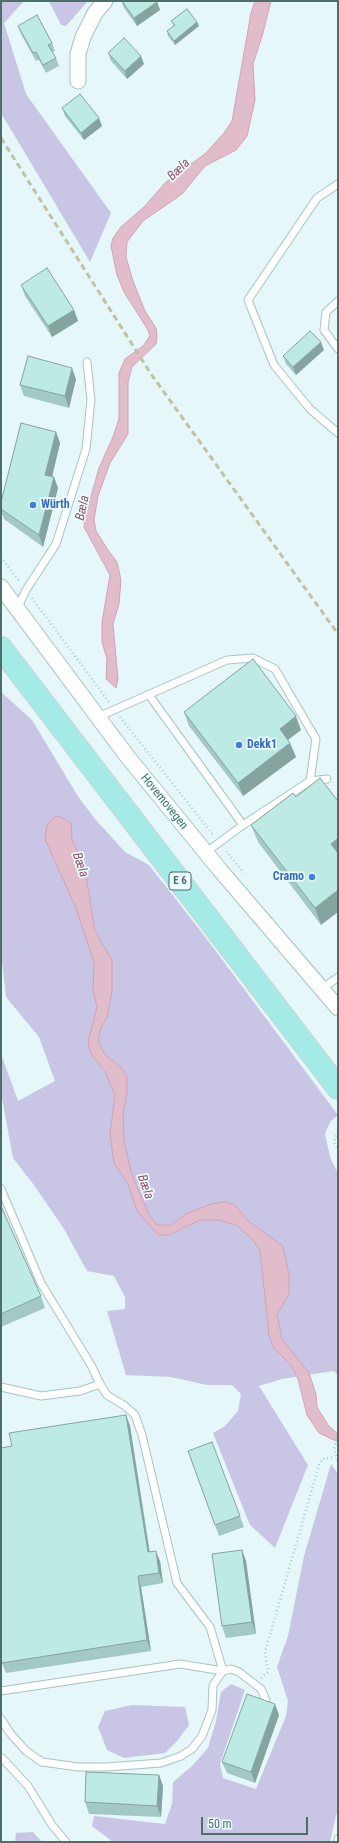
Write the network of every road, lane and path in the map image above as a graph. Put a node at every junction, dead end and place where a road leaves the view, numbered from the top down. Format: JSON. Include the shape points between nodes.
{"nodes":[{"id":1,"x":105,"y":1,"type":"edge"},
{"id":2,"x":78,"y":81,"type":"dead end"},
{"id":3,"x":338,"y":184,"type":"edge"},
{"id":4,"x":338,"y":301,"type":"edge"},
{"id":5,"x":338,"y":349,"type":"edge"},
{"id":6,"x":87,"y":362,"type":"dead end"},
{"id":7,"x":338,"y":433,"type":"edge"},
{"id":8,"x":1,"y":557,"type":"edge"},
{"id":9,"x":1,"y":587,"type":"edge"},
{"id":10,"x":26,"y":590,"type":"junction"},
{"id":11,"x":17,"y":609,"type":"junction"},
{"id":12,"x":1,"y":648,"type":"edge"},
{"id":13,"x":149,"y":695,"type":"junction"},
{"id":14,"x":115,"y":710,"type":"junction"},
{"id":15,"x":98,"y":717,"type":"junction"},
{"id":16,"x":327,"y":779,"type":"dead end"},
{"id":17,"x":310,"y":781,"type":"junction"},
{"id":18,"x":243,"y":825,"type":"junction"},
{"id":19,"x":220,"y":843,"type":"junction"},
{"id":20,"x":205,"y":853,"type":"junction"},
{"id":21,"x":248,"y":879,"type":"dead end"},
{"id":22,"x":243,"y":963,"type":"junction"},
{"id":23,"x":338,"y":978,"type":"edge"},
{"id":24,"x":322,"y":989,"type":"junction"},
{"id":25,"x":338,"y":1008,"type":"edge"},
{"id":26,"x":338,"y":1072,"type":"edge"},
{"id":27,"x":338,"y":1088,"type":"edge"},
{"id":28,"x":1,"y":1132,"type":"edge"},
{"id":29,"x":338,"y":1132,"type":"edge"},
{"id":30,"x":338,"y":1150,"type":"edge"},
{"id":31,"x":1,"y":1160,"type":"edge"},
{"id":32,"x":1,"y":1189,"type":"edge"},
{"id":33,"x":100,"y":1384,"type":"junction"},
{"id":34,"x":1,"y":1386,"type":"edge"},
{"id":35,"x":338,"y":1436,"type":"edge"},
{"id":36,"x":335,"y":1457,"type":"junction"},
{"id":37,"x":338,"y":1462,"type":"edge"},
{"id":38,"x":223,"y":1671,"type":"junction"},
{"id":39,"x":255,"y":1683,"type":"junction"},
{"id":40,"x":1,"y":1692,"type":"edge"},
{"id":41,"x":266,"y":1700,"type":"edge"},
{"id":42,"x":1,"y":1719,"type":"edge"},
{"id":43,"x":1,"y":1756,"type":"edge"},
{"id":44,"x":66,"y":1842,"type":"edge"}],
"edges":[{"from":1,"to":2,"type":"street","via":[[95,13],[83,37],[78,54]]},
{"from":3,"to":7,"type":"lane","via":[[317,198],[248,300],[274,365],[310,409]]},
{"from":4,"to":5,"type":"lane","via":[[326,312],[324,330]]},
{"from":6,"to":10,"type":"lane","via":[[91,400],[86,449],[56,544]]},
{"from":8,"to":10,"type":"path"},
{"from":9,"to":11,"type":"street","name":"Hovemovegen"},
{"from":10,"to":11,"type":"lane"},
{"from":10,"to":14,"type":"path"},
{"from":11,"to":15,"type":"street","name":"Hovemovegen"},
{"from":12,"to":22,"type":"highway","number":"E 6"},
{"from":13,"to":14,"type":"lane"},
{"from":13,"to":17,"type":"lane","via":[[227,660],[253,658],[275,669],[316,739]]},
{"from":13,"to":18,"type":"lane"},
{"from":14,"to":15,"type":"lane"},
{"from":14,"to":19,"type":"path"},
{"from":15,"to":20,"type":"street","name":"Hovemovegen"},
{"from":16,"to":17,"type":"lane"},
{"from":17,"to":18,"type":"lane"},
{"from":18,"to":19,"type":"lane"},
{"from":19,"to":20,"type":"lane"},
{"from":19,"to":21,"type":"path"},
{"from":20,"to":24,"type":"street","name":"Hovemovegen"},
{"from":22,"to":26,"type":"highway","via":[[275,991]]},
{"from":22,"to":27,"type":"highway","number":"E 6"},
{"from":23,"to":24,"type":"lane"},
{"from":24,"to":25,"type":"street","name":"Hovemovegen"},
{"from":28,"to":31,"type":"path"},
{"from":29,"to":30,"type":"path","via":[[334,1142]]},
{"from":32,"to":33,"type":"lane","via":[[41,1283]]},
{"from":33,"to":34,"type":"lane","via":[[80,1391],[41,1396]]},
{"from":33,"to":38,"type":"lane","via":[[107,1395],[126,1406],[135,1415],[177,1583],[210,1627]]},
{"from":35,"to":36,"type":"path","via":[[334,1449]]},
{"from":36,"to":37,"type":"path"},
{"from":36,"to":39,"type":"path","via":[[322,1459],[319,1465],[266,1652],[268,1672]]},
{"from":38,"to":39,"type":"lane","via":[[232,1669]]},
{"from":38,"to":40,"type":"lane","via":[[180,1664]]},
{"from":38,"to":42,"type":"lane","via":[[213,1685],[212,1710],[202,1736],[181,1756],[160,1763],[78,1767],[42,1762],[26,1751]]},
{"from":39,"to":41,"type":"lane","via":[[264,1692]]},
{"from":43,"to":44,"type":"lane","via":[[28,1786],[52,1825]]}]}
